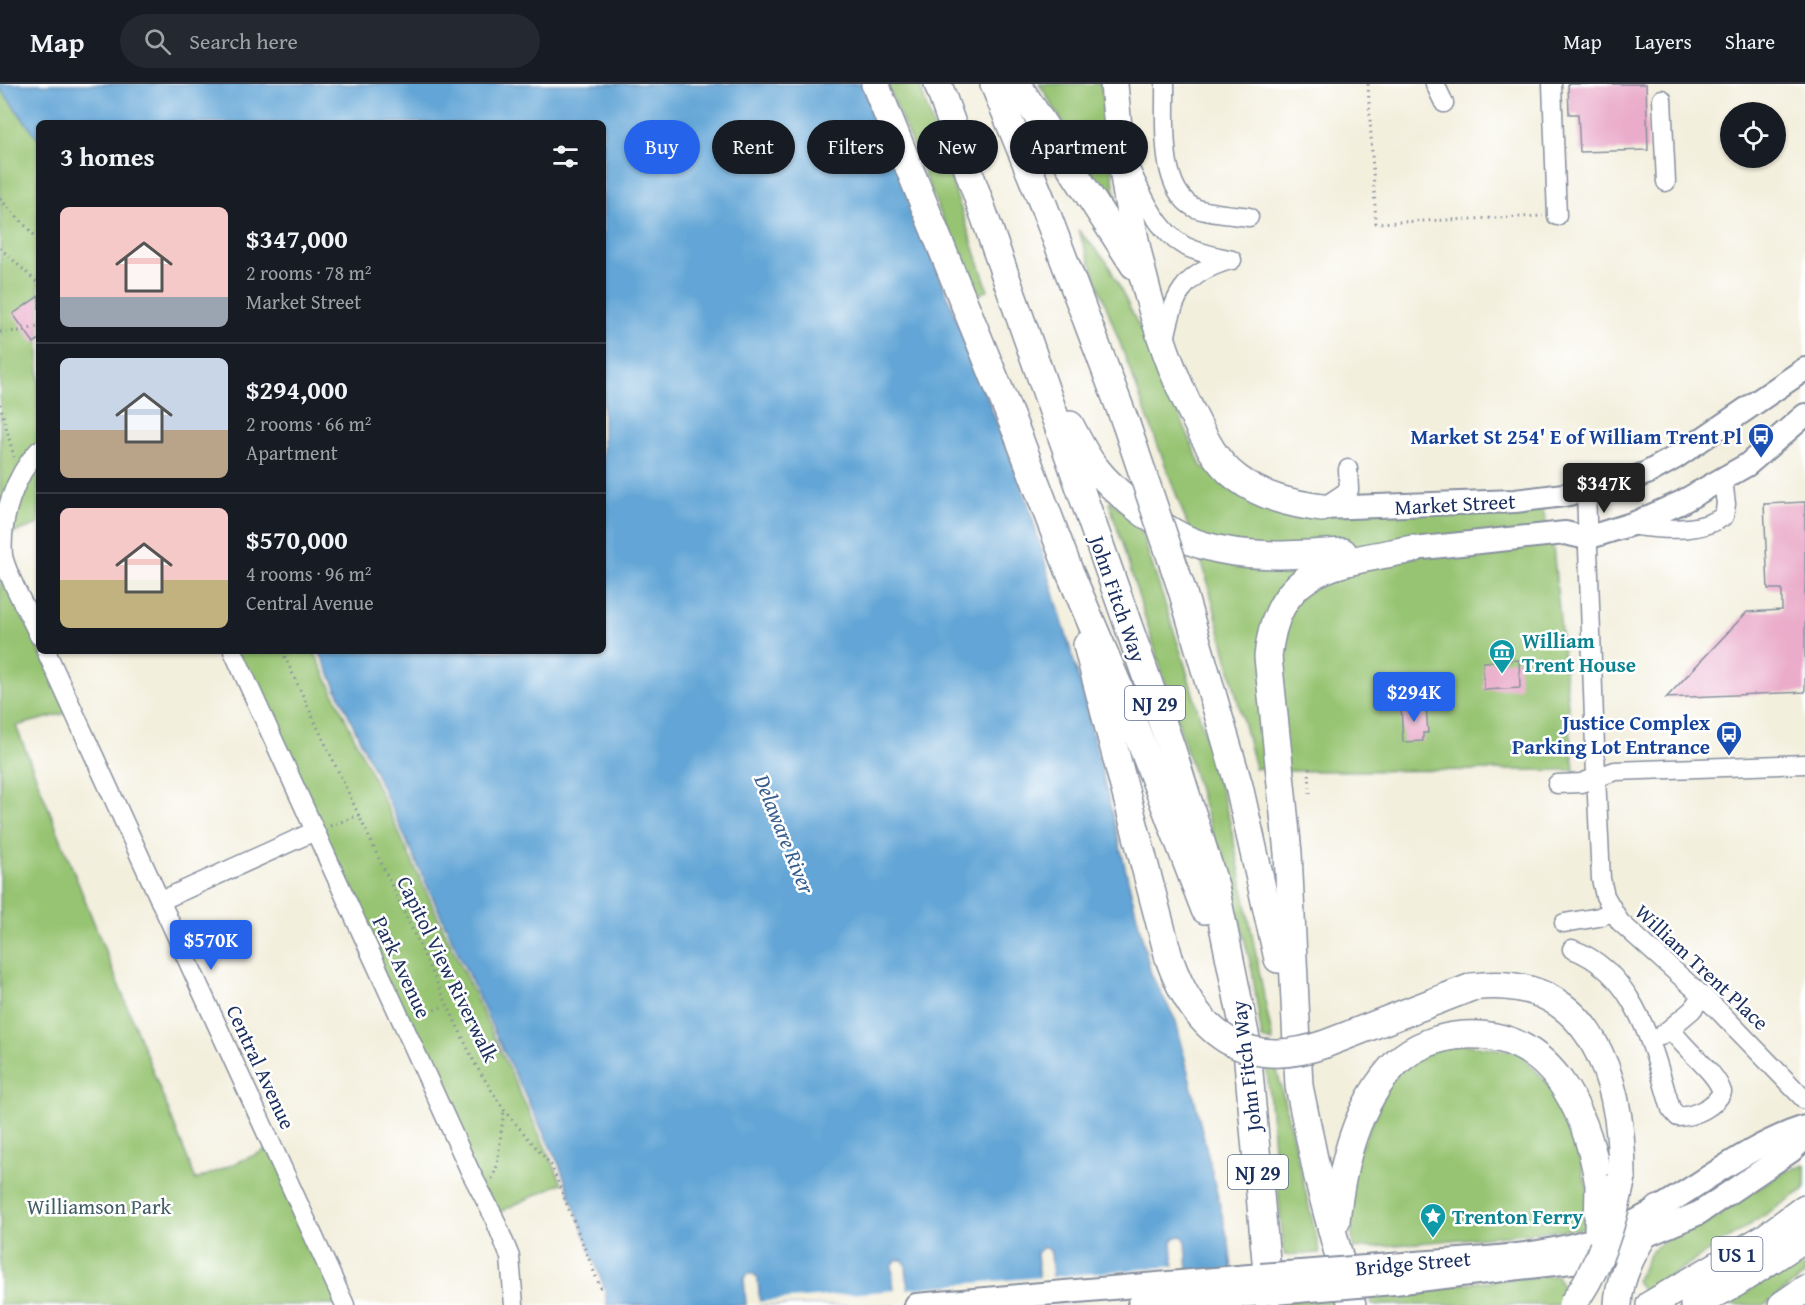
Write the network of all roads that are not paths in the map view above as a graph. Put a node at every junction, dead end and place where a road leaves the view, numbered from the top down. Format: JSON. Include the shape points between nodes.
{"nodes":[{"id":1,"x":875,"y":84,"type":"edge"},
{"id":2,"x":938,"y":84,"type":"edge"},
{"id":3,"x":994,"y":84,"type":"edge"},
{"id":4,"x":1017,"y":84,"type":"edge"},
{"id":5,"x":1114,"y":84,"type":"edge"},
{"id":6,"x":1165,"y":84,"type":"edge"},
{"id":7,"x":1435,"y":84,"type":"edge"},
{"id":8,"x":1552,"y":84,"type":"edge"},
{"id":9,"x":1662,"y":92,"type":"edge"},
{"id":10,"x":1444,"y":103,"type":"dead end"},
{"id":11,"x":1117,"y":120,"type":"edge"},
{"id":12,"x":1124,"y":174,"type":"edge"},
{"id":13,"x":1132,"y":174,"type":"edge"},
{"id":14,"x":1666,"y":182,"type":"dead end"},
{"id":15,"x":1557,"y":216,"type":"road end"},
{"id":16,"x":1249,"y":217,"type":"dead end"},
{"id":17,"x":1144,"y":282,"type":"junction"},
{"id":18,"x":1164,"y":344,"type":"junction"},
{"id":19,"x":1805,"y":369,"type":"edge"},
{"id":20,"x":1040,"y":374,"type":"junction"},
{"id":21,"x":1805,"y":415,"type":"edge"},
{"id":22,"x":36,"y":454,"type":"edge"},
{"id":23,"x":1348,"y":469,"type":"dead end"},
{"id":24,"x":1723,"y":480,"type":"junction"},
{"id":25,"x":1586,"y":491,"type":"junction"},
{"id":26,"x":1322,"y":508,"type":"junction"},
{"id":27,"x":1629,"y":525,"type":"junction"},
{"id":28,"x":1587,"y":538,"type":"junction"},
{"id":29,"x":1413,"y":549,"type":"junction"},
{"id":30,"x":1068,"y":568,"type":"junction"},
{"id":31,"x":36,"y":629,"type":"edge"},
{"id":32,"x":47,"y":654,"type":"edge"},
{"id":33,"x":234,"y":654,"type":"edge"},
{"id":34,"x":1805,"y":764,"type":"edge"},
{"id":35,"x":1596,"y":776,"type":"junction"},
{"id":36,"x":1557,"y":784,"type":"dead end"},
{"id":37,"x":315,"y":831,"type":"junction"},
{"id":38,"x":160,"y":901,"type":"junction"},
{"id":39,"x":1612,"y":912,"type":"junction"},
{"id":40,"x":1564,"y":923,"type":"dead end"},
{"id":41,"x":1572,"y":949,"type":"dead end"},
{"id":42,"x":1703,"y":996,"type":"junction"},
{"id":43,"x":1671,"y":1029,"type":"junction"},
{"id":44,"x":1246,"y":1039,"type":"junction"},
{"id":45,"x":1650,"y":1042,"type":"junction"},
{"id":46,"x":1297,"y":1069,"type":"junction"},
{"id":47,"x":1805,"y":1100,"type":"edge"},
{"id":48,"x":1805,"y":1126,"type":"edge"},
{"id":49,"x":1805,"y":1138,"type":"edge"},
{"id":50,"x":1610,"y":1181,"type":"junction"},
{"id":51,"x":1805,"y":1208,"type":"edge"},
{"id":52,"x":1659,"y":1209,"type":"junction"},
{"id":53,"x":1334,"y":1237,"type":"junction"},
{"id":54,"x":1642,"y":1238,"type":"junction"},
{"id":55,"x":1805,"y":1238,"type":"edge"},
{"id":56,"x":1393,"y":1274,"type":"junction"},
{"id":57,"x":1805,"y":1289,"type":"edge"},
{"id":58,"x":1658,"y":1300,"type":"edge"},
{"id":59,"x":345,"y":1305,"type":"edge"},
{"id":60,"x":514,"y":1305,"type":"edge"},
{"id":61,"x":916,"y":1305,"type":"edge"},
{"id":62,"x":1139,"y":1305,"type":"edge"},
{"id":63,"x":1269,"y":1305,"type":"edge"},
{"id":64,"x":1352,"y":1305,"type":"edge"},
{"id":65,"x":1572,"y":1305,"type":"edge"},
{"id":66,"x":1618,"y":1305,"type":"edge"},
{"id":67,"x":1694,"y":1305,"type":"edge"},
{"id":68,"x":1782,"y":1305,"type":"edge"}],
"edges":[{"from":1,"to":30,"type":"highway"},
{"from":2,"to":20,"type":"highway","name":"John Fitch Way","number":"NJ 29"},
{"from":3,"to":46,"type":"highway","number":"NJ 29","bridge":true,"via":[[1126,424],[1182,590],[1239,786],[1274,936]]},
{"from":4,"to":17,"type":"highway"},
{"from":5,"to":11,"type":"highway"},
{"from":6,"to":16,"type":"street","via":[[1167,164],[1177,190],[1194,208]]},
{"from":7,"to":10,"type":"street"},
{"from":8,"to":15,"type":"street"},
{"from":9,"to":14,"type":"street"},
{"from":12,"to":17,"type":"highway"},
{"from":13,"to":18,"type":"street","via":[[1171,236],[1184,246],[1232,260],[1209,266],[1187,282],[1171,306]]},
{"from":17,"to":18,"type":"highway"},
{"from":18,"to":26,"type":"highway","via":[[1206,441],[1227,469],[1265,495]]},
{"from":19,"to":25,"type":"main road","name":"Market Street","via":[[1676,457],[1647,473]]},
{"from":20,"to":29,"type":"highway","via":[[1093,465],[1132,503],[1182,538],[1223,550],[1275,556]]},
{"from":20,"to":44,"type":"highway","name":"John Fitch Way","number":"NJ 29","via":[[1193,815],[1226,934]]},
{"from":21,"to":24,"type":"main road","name":"Market Street","via":[[1747,465]]},
{"from":22,"to":31,"type":"street","via":[[19,476],[8,500],[3,518],[2,555]]},
{"from":23,"to":26,"type":"street","via":[[1348,490]]},
{"from":24,"to":27,"type":"main road","name":"Market Street"},
{"from":24,"to":27,"type":"street","via":[[1724,516],[1710,526]]},
{"from":25,"to":26,"type":"main road","name":"Market Street","via":[[1515,501]]},
{"from":25,"to":28,"type":"street","name":"William Trent Place"},
{"from":27,"to":28,"type":"main road","name":"Market Street"},
{"from":28,"to":29,"type":"main road","name":"Market Street","via":[[1565,533]]},
{"from":28,"to":35,"type":"street","name":"William Trent Place"},
{"from":29,"to":46,"type":"highway","via":[[1330,566],[1301,580],[1280,608],[1270,640],[1268,657],[1288,853]]},
{"from":30,"to":44,"type":"highway","via":[[1166,804]]},
{"from":30,"to":50,"type":"highway","bridge":true,"via":[[1169,958],[1194,1009],[1219,1035],[1249,1050],[1276,1054],[1299,1053],[1472,987],[1515,986],[1547,996],[1573,1014],[1599,1049],[1618,1115]]},
{"from":32,"to":38,"type":"street","name":"Central Avenue"},
{"from":33,"to":37,"type":"street","name":"Park Avenue"},
{"from":34,"to":35,"type":"street","via":[[1615,771]]},
{"from":35,"to":36,"type":"street","via":[[1581,783]]},
{"from":35,"to":39,"type":"street","name":"William Trent Place","via":[[1601,879]]},
{"from":37,"to":38,"type":"street"},
{"from":37,"to":60,"type":"street","name":"Park Avenue","via":[[510,1257]]},
{"from":38,"to":59,"type":"street","name":"Central Avenue"},
{"from":39,"to":40,"type":"street"},
{"from":39,"to":42,"type":"street","name":"William Trent Place"},
{"from":41,"to":45,"type":"street","via":[[1594,959],[1606,970],[1638,1010]]},
{"from":42,"to":43,"type":"street"},
{"from":42,"to":47,"type":"street","name":"William Trent Place"},
{"from":43,"to":45,"type":"street"},
{"from":43,"to":45,"type":"street","via":[[1679,1042],[1719,1080],[1722,1092],[1714,1104],[1678,1117],[1671,1109]]},
{"from":44,"to":63,"type":"highway","name":"John Fitch Way","number":"NJ 29"},
{"from":46,"to":53,"type":"highway","number":"NJ 29"},
{"from":48,"to":52,"type":"main road","name":"Bridge Street","via":[[1763,1146]]},
{"from":49,"to":54,"type":"main road","name":"Bridge Street","via":[[1699,1213]]},
{"from":50,"to":53,"type":"highway","via":[[1592,1150],[1568,1091],[1542,1060],[1523,1047],[1494,1036],[1442,1038],[1398,1061],[1365,1107],[1347,1154]]},
{"from":50,"to":65,"type":"highway","bridge":true,"via":[[1595,1270]]},
{"from":51,"to":58,"type":"highway","number":"US 1","via":[[1766,1237]]},
{"from":52,"to":54,"type":"highway"},
{"from":52,"to":56,"type":"main road","name":"Bridge Street","via":[[1620,1229],[1577,1244]]},
{"from":53,"to":64,"type":"highway","number":"NJ 29"},
{"from":54,"to":56,"type":"main road","name":"Bridge Street","via":[[1571,1263]]},
{"from":54,"to":66,"type":"highway","via":[[1623,1278]]},
{"from":55,"to":67,"type":"highway","number":"US 1"},
{"from":56,"to":61,"type":"main road","name":"Bridge Street","bridge":true},
{"from":56,"to":62,"type":"main road","name":"Bridge Street","bridge":true},
{"from":57,"to":68,"type":"highway"}]}
